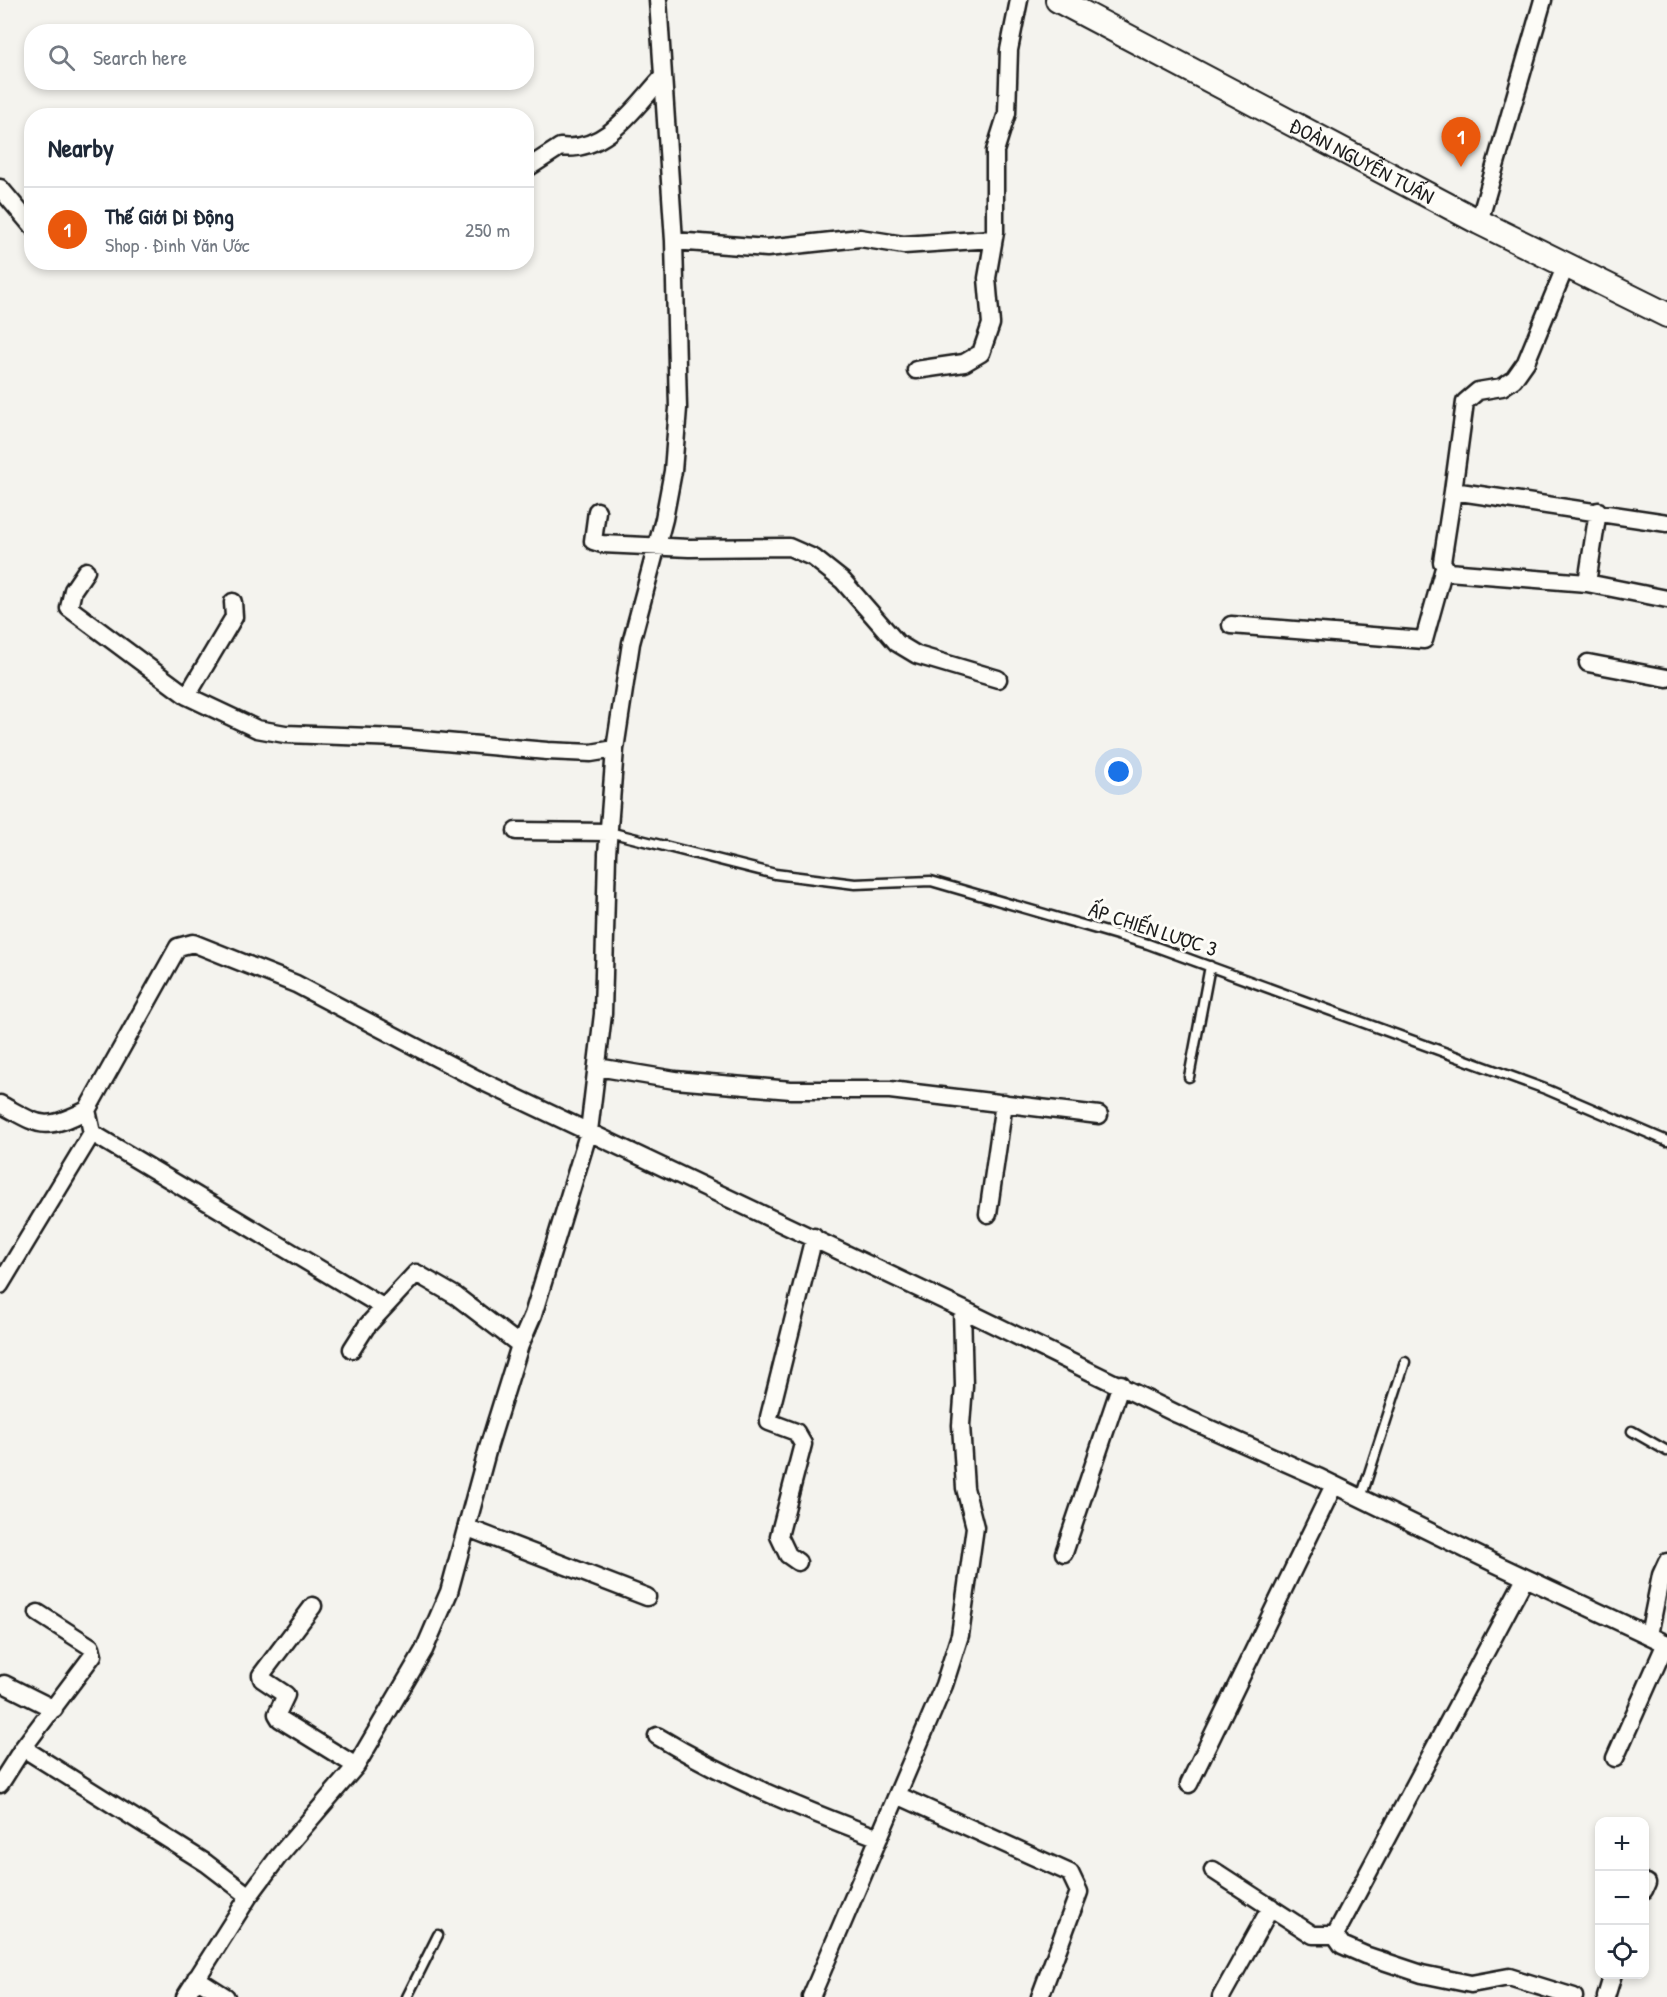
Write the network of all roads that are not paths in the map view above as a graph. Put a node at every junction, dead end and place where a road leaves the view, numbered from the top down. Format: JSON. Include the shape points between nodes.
{"nodes":[{"id":1,"x":658,"y":0,"type":"edge"},
{"id":2,"x":1019,"y":0,"type":"edge"},
{"id":3,"x":1058,"y":0,"type":"edge"},
{"id":4,"x":1543,"y":0,"type":"edge"},
{"id":5,"x":662,"y":78,"type":"junction"},
{"id":6,"x":534,"y":164,"type":"edge"},
{"id":7,"x":0,"y":188,"type":"edge"},
{"id":8,"x":24,"y":216,"type":"edge"},
{"id":9,"x":1479,"y":222,"type":"junction"},
{"id":10,"x":992,"y":239,"type":"junction"},
{"id":11,"x":674,"y":241,"type":"junction"},
{"id":12,"x":1566,"y":265,"type":"junction"},
{"id":13,"x":1667,"y":315,"type":"edge"},
{"id":14,"x":916,"y":370,"type":"dead end"},
{"id":15,"x":1453,"y":491,"type":"junction"},
{"id":16,"x":597,"y":511,"type":"dead end"},
{"id":17,"x":1598,"y":511,"type":"junction"},
{"id":18,"x":1667,"y":523,"type":"edge"},
{"id":19,"x":657,"y":546,"type":"junction"},
{"id":20,"x":1444,"y":568,"type":"junction"},
{"id":21,"x":86,"y":571,"type":"dead end"},
{"id":22,"x":1587,"y":584,"type":"junction"},
{"id":23,"x":1667,"y":599,"type":"edge"},
{"id":24,"x":233,"y":602,"type":"dead end"},
{"id":25,"x":1231,"y":625,"type":"dead end"},
{"id":26,"x":1588,"y":663,"type":"dead end"},
{"id":27,"x":1667,"y":678,"type":"edge"},
{"id":28,"x":998,"y":679,"type":"dead end"},
{"id":29,"x":187,"y":696,"type":"junction"},
{"id":30,"x":615,"y":749,"type":"junction"},
{"id":31,"x":516,"y":831,"type":"dead end"},
{"id":32,"x":609,"y":832,"type":"junction"},
{"id":33,"x":1210,"y":966,"type":"junction"},
{"id":34,"x":597,"y":1066,"type":"junction"},
{"id":35,"x":1189,"y":1077,"type":"dead end"},
{"id":36,"x":1004,"y":1103,"type":"junction"},
{"id":37,"x":0,"y":1104,"type":"edge"},
{"id":38,"x":87,"y":1110,"type":"junction"},
{"id":39,"x":1099,"y":1115,"type":"dead end"},
{"id":40,"x":589,"y":1131,"type":"junction"},
{"id":41,"x":92,"y":1133,"type":"junction"},
{"id":42,"x":1667,"y":1142,"type":"edge"},
{"id":43,"x":988,"y":1214,"type":"dead end"},
{"id":44,"x":814,"y":1238,"type":"junction"},
{"id":45,"x":0,"y":1285,"type":"edge"},
{"id":46,"x":383,"y":1307,"type":"junction"},
{"id":47,"x":962,"y":1309,"type":"junction"},
{"id":48,"x":520,"y":1345,"type":"junction"},
{"id":49,"x":352,"y":1349,"type":"dead end"},
{"id":50,"x":1405,"y":1362,"type":"dead end"},
{"id":51,"x":1121,"y":1384,"type":"junction"},
{"id":52,"x":1632,"y":1431,"type":"dead end"},
{"id":53,"x":1667,"y":1451,"type":"edge"},
{"id":54,"x":1334,"y":1485,"type":"junction"},
{"id":55,"x":1361,"y":1498,"type":"junction"},
{"id":56,"x":468,"y":1528,"type":"junction"},
{"id":57,"x":1064,"y":1553,"type":"dead end"},
{"id":58,"x":798,"y":1562,"type":"dead end"},
{"id":59,"x":1667,"y":1562,"type":"edge"},
{"id":60,"x":1525,"y":1578,"type":"junction"},
{"id":61,"x":647,"y":1597,"type":"dead end"},
{"id":62,"x":313,"y":1606,"type":"dead end"},
{"id":63,"x":38,"y":1613,"type":"dead end"},
{"id":64,"x":1649,"y":1635,"type":"junction"},
{"id":65,"x":1666,"y":1644,"type":"edge"},
{"id":66,"x":4,"y":1684,"type":"dead end"},
{"id":67,"x":54,"y":1709,"type":"junction"},
{"id":68,"x":657,"y":1736,"type":"dead end"},
{"id":69,"x":23,"y":1748,"type":"junction"},
{"id":70,"x":1615,"y":1758,"type":"dead end"},
{"id":71,"x":356,"y":1766,"type":"junction"},
{"id":72,"x":0,"y":1784,"type":"edge"},
{"id":73,"x":1189,"y":1784,"type":"dead end"},
{"id":74,"x":897,"y":1796,"type":"junction"},
{"id":75,"x":879,"y":1838,"type":"junction"},
{"id":76,"x":1214,"y":1870,"type":"dead end"},
{"id":77,"x":249,"y":1896,"type":"junction"},
{"id":78,"x":1271,"y":1907,"type":"junction"},
{"id":79,"x":438,"y":1935,"type":"dead end"},
{"id":80,"x":1335,"y":1935,"type":"junction"},
{"id":81,"x":196,"y":1978,"type":"junction"},
{"id":82,"x":1611,"y":1979,"type":"edge"},
{"id":83,"x":185,"y":1997,"type":"edge"},
{"id":84,"x":226,"y":1997,"type":"edge"},
{"id":85,"x":407,"y":1997,"type":"edge"},
{"id":86,"x":811,"y":1997,"type":"edge"},
{"id":87,"x":1040,"y":1997,"type":"edge"},
{"id":88,"x":1221,"y":1997,"type":"edge"},
{"id":89,"x":1574,"y":1997,"type":"edge"},
{"id":90,"x":1606,"y":1997,"type":"edge"}],
"edges":[{"from":1,"to":5,"type":"street"},
{"from":2,"to":10,"type":"street","via":[[1009,50],[1007,113],[995,151]]},
{"from":3,"to":9,"type":"main road","name":"ĐOÀN NGUYỄN TUẤN"},
{"from":4,"to":9,"type":"street"},
{"from":5,"to":6,"type":"street","via":[[605,137],[575,149],[560,147]]},
{"from":5,"to":11,"type":"street"},
{"from":7,"to":8,"type":"street"},
{"from":9,"to":12,"type":"main road","name":"ĐOÀN NGUYỄN TUẤN"},
{"from":10,"to":11,"type":"street","via":[[904,245],[860,238],[767,248]]},
{"from":10,"to":14,"type":"street","via":[[987,278],[990,324],[981,353],[964,363]]},
{"from":11,"to":19,"type":"street","via":[[678,408],[673,471]]},
{"from":12,"to":13,"type":"main road","name":"ĐOÀN NGUYỄN TUẤN"},
{"from":12,"to":15,"type":"street","via":[[1526,362],[1514,379],[1502,387],[1478,391],[1465,402]]},
{"from":15,"to":17,"type":"street"},
{"from":15,"to":20,"type":"street"},
{"from":16,"to":19,"type":"street","via":[[593,541]]},
{"from":17,"to":18,"type":"street"},
{"from":17,"to":22,"type":"street"},
{"from":19,"to":28,"type":"street","via":[[789,547],[814,558],[843,581],[897,643],[917,655]]},
{"from":19,"to":30,"type":"street","via":[[631,643]]},
{"from":20,"to":22,"type":"street","via":[[1448,572]]},
{"from":20,"to":25,"type":"street","via":[[1424,640]]},
{"from":21,"to":29,"type":"street","via":[[73,590],[69,608]]},
{"from":22,"to":23,"type":"street"},
{"from":24,"to":29,"type":"street","via":[[234,617]]},
{"from":26,"to":27,"type":"street"},
{"from":29,"to":30,"type":"street","via":[[257,729],[277,733],[400,738],[548,751],[591,753]]},
{"from":30,"to":32,"type":"street"},
{"from":31,"to":32,"type":"street"},
{"from":32,"to":33,"type":"lane","name":"ẤP CHIẾN LƯỢC 3","via":[[775,874],[855,884],[931,881]]},
{"from":32,"to":34,"type":"street","via":[[603,1014]]},
{"from":33,"to":35,"type":"lane"},
{"from":33,"to":42,"type":"lane","name":"ẤP CHIẾN LƯỢC 3","via":[[1548,1090]]},
{"from":34,"to":36,"type":"street","via":[[675,1080],[791,1090],[890,1090]]},
{"from":34,"to":40,"type":"street"},
{"from":36,"to":39,"type":"street"},
{"from":36,"to":43,"type":"street"},
{"from":37,"to":38,"type":"street","via":[[46,1125]]},
{"from":38,"to":40,"type":"street","via":[[178,946],[193,942],[296,984],[477,1079]]},
{"from":38,"to":41,"type":"street"},
{"from":40,"to":44,"type":"street"},
{"from":40,"to":48,"type":"street","via":[[533,1315]]},
{"from":41,"to":45,"type":"street"},
{"from":41,"to":46,"type":"street"},
{"from":44,"to":47,"type":"street"},
{"from":44,"to":58,"type":"street","via":[[769,1417],[777,1427],[796,1432],[803,1444],[779,1536],[788,1556]]},
{"from":46,"to":48,"type":"street","via":[[413,1274],[421,1274]]},
{"from":46,"to":49,"type":"street"},
{"from":47,"to":51,"type":"street"},
{"from":47,"to":74,"type":"street","via":[[961,1425],[965,1488],[975,1527],[973,1556],[960,1635],[944,1685]]},
{"from":48,"to":56,"type":"street"},
{"from":50,"to":55,"type":"lane"},
{"from":51,"to":54,"type":"street","via":[[1177,1414]]},
{"from":51,"to":57,"type":"street"},
{"from":52,"to":53,"type":"lane"},
{"from":54,"to":55,"type":"street"},
{"from":54,"to":73,"type":"street"},
{"from":55,"to":60,"type":"street"},
{"from":56,"to":61,"type":"street"},
{"from":56,"to":71,"type":"street","via":[[449,1592],[424,1650]]},
{"from":59,"to":64,"type":"street"},
{"from":60,"to":64,"type":"street"},
{"from":60,"to":80,"type":"street"},
{"from":62,"to":71,"type":"street","via":[[261,1676],[262,1680],[285,1695],[277,1714],[280,1719]]},
{"from":63,"to":67,"type":"street","via":[[92,1647],[93,1655]]},
{"from":64,"to":65,"type":"street"},
{"from":65,"to":70,"type":"street"},
{"from":66,"to":67,"type":"street"},
{"from":67,"to":69,"type":"street"},
{"from":68,"to":75,"type":"street","via":[[702,1763],[807,1812]]},
{"from":69,"to":72,"type":"street"},
{"from":69,"to":77,"type":"street","via":[[207,1863]]},
{"from":71,"to":77,"type":"street"},
{"from":74,"to":75,"type":"street"},
{"from":74,"to":87,"type":"street","via":[[1070,1872],[1079,1892]]},
{"from":75,"to":86,"type":"street"},
{"from":76,"to":78,"type":"street"},
{"from":77,"to":81,"type":"street"},
{"from":78,"to":80,"type":"street","via":[[1313,1935]]},
{"from":78,"to":88,"type":"street"},
{"from":79,"to":85,"type":"lane"},
{"from":80,"to":89,"type":"street","via":[[1342,1945],[1422,1974],[1471,1984],[1509,1977]]},
{"from":81,"to":83,"type":"street"},
{"from":81,"to":84,"type":"street"},
{"from":82,"to":90,"type":"street"}]}
